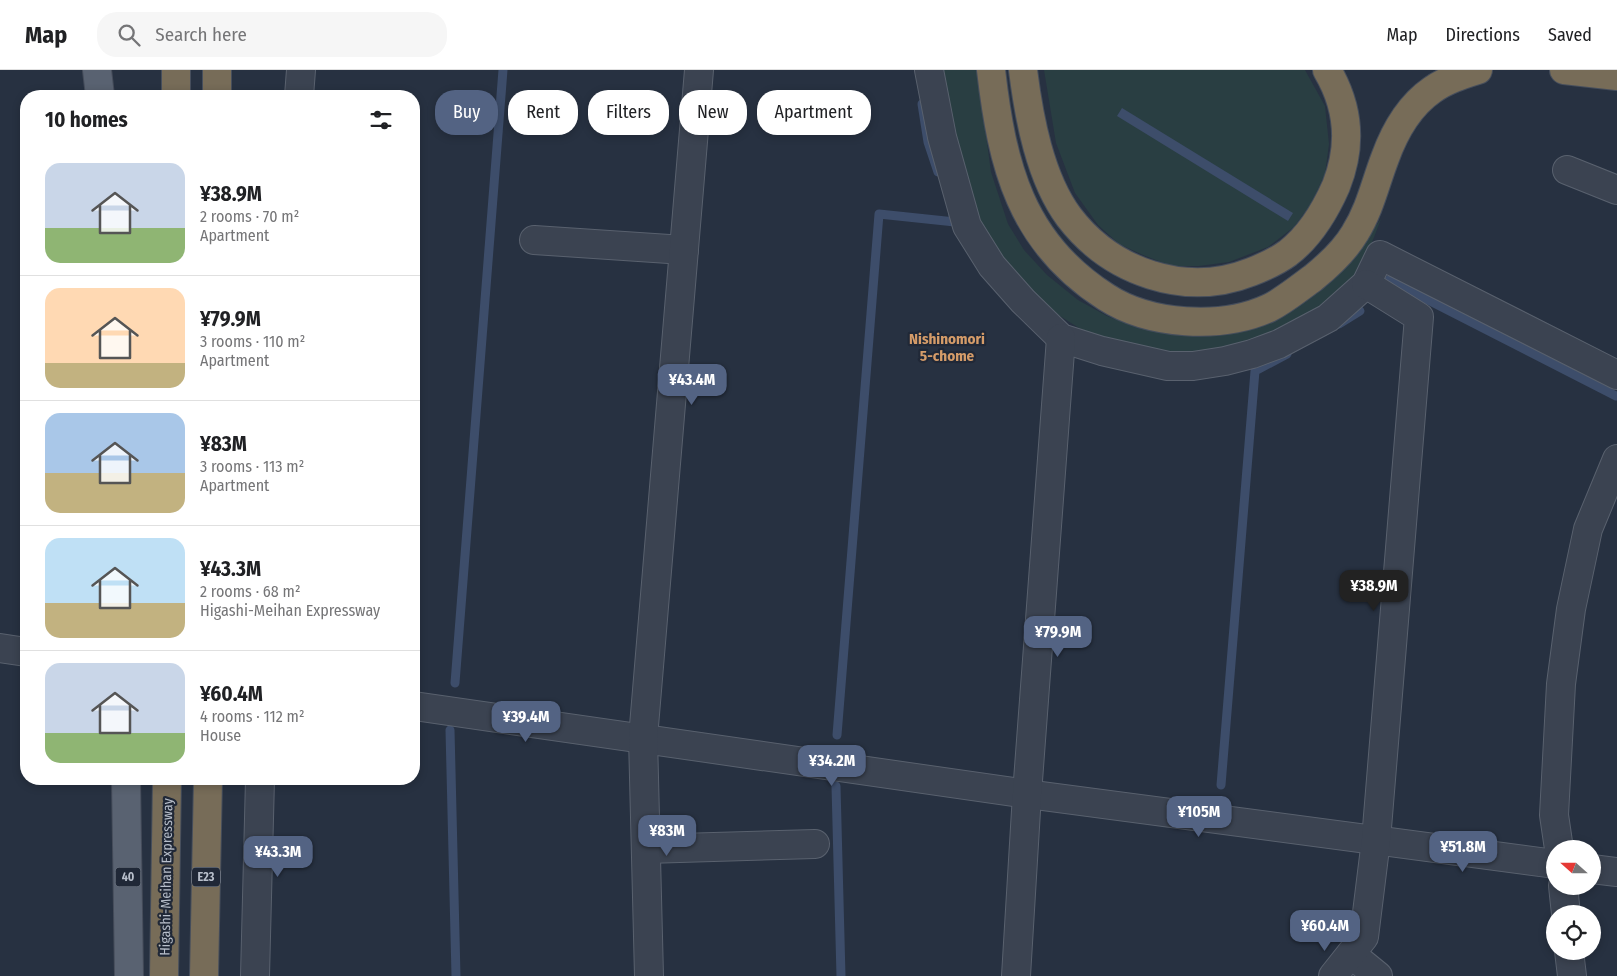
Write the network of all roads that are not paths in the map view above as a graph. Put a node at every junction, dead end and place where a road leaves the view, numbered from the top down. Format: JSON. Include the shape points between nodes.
{"nodes":[{"id":1,"x":98,"y":70,"type":"edge"},
{"id":2,"x":176,"y":70,"type":"edge"},
{"id":3,"x":217,"y":70,"type":"edge"},
{"id":4,"x":230,"y":70,"type":"edge"},
{"id":5,"x":301,"y":70,"type":"edge"},
{"id":6,"x":699,"y":70,"type":"edge"},
{"id":7,"x":929,"y":70,"type":"edge"},
{"id":8,"x":991,"y":70,"type":"edge"},
{"id":9,"x":1023,"y":70,"type":"edge"},
{"id":10,"x":1327,"y":70,"type":"edge"},
{"id":11,"x":1478,"y":70,"type":"edge"},
{"id":12,"x":1564,"y":70,"type":"edge"},
{"id":13,"x":1617,"y":76,"type":"edge"},
{"id":14,"x":100,"y":90,"type":"edge"},
{"id":15,"x":176,"y":90,"type":"edge"},
{"id":16,"x":218,"y":90,"type":"edge"},
{"id":17,"x":230,"y":90,"type":"edge"},
{"id":18,"x":299,"y":90,"type":"edge"},
{"id":19,"x":1567,"y":170,"type":"dead end"},
{"id":20,"x":1617,"y":190,"type":"edge"},
{"id":21,"x":534,"y":240,"type":"dead end"},
{"id":22,"x":684,"y":250,"type":"junction"},
{"id":23,"x":1366,"y":284,"type":"junction"},
{"id":24,"x":1061,"y":338,"type":"junction"},
{"id":25,"x":1617,"y":375,"type":"edge"},
{"id":26,"x":1617,"y":459,"type":"edge"},
{"id":27,"x":0,"y":648,"type":"edge"},
{"id":28,"x":20,"y":651,"type":"edge"},
{"id":29,"x":420,"y":707,"type":"edge"},
{"id":30,"x":643,"y":738,"type":"junction"},
{"id":31,"x":126,"y":785,"type":"edge"},
{"id":32,"x":167,"y":785,"type":"edge"},
{"id":33,"x":208,"y":785,"type":"edge"},
{"id":34,"x":260,"y":785,"type":"edge"},
{"id":35,"x":1027,"y":794,"type":"junction"},
{"id":36,"x":1376,"y":840,"type":"junction"},
{"id":37,"x":1558,"y":840,"type":"edge"},
{"id":38,"x":815,"y":844,"type":"dead end"},
{"id":39,"x":646,"y":849,"type":"junction"},
{"id":40,"x":1546,"y":863,"type":"edge"},
{"id":41,"x":1601,"y":870,"type":"edge"},
{"id":42,"x":1617,"y":872,"type":"edge"},
{"id":43,"x":1351,"y":954,"type":"junction"},
{"id":44,"x":1570,"y":960,"type":"edge"},
{"id":45,"x":129,"y":976,"type":"edge"},
{"id":46,"x":164,"y":976,"type":"edge"},
{"id":47,"x":204,"y":976,"type":"edge"},
{"id":48,"x":255,"y":976,"type":"edge"},
{"id":49,"x":649,"y":976,"type":"edge"},
{"id":50,"x":1016,"y":976,"type":"edge"},
{"id":51,"x":1333,"y":976,"type":"edge"},
{"id":52,"x":1378,"y":976,"type":"edge"},
{"id":53,"x":1572,"y":976,"type":"edge"}],
"edges":[{"from":1,"to":14,"type":"main road"},
{"from":2,"to":15,"type":"highway"},
{"from":3,"to":16,"type":"highway"},
{"from":4,"to":17,"type":"highway"},
{"from":5,"to":18,"type":"street"},
{"from":6,"to":22,"type":"street"},
{"from":7,"to":24,"type":"street","via":[[942,137],[967,226],[992,266]]},
{"from":8,"to":11,"type":"highway","via":[[1001,142],[1010,175],[1040,236],[1061,262],[1085,284],[1113,302],[1178,321],[1211,322],[1268,308],[1296,291],[1338,256],[1368,209],[1385,158],[1413,108],[1432,90]]},
{"from":9,"to":10,"type":"highway","via":[[1040,156],[1052,187],[1089,240],[1114,259],[1141,272],[1171,280],[1204,283],[1234,279],[1287,254],[1307,235],[1327,206],[1340,174],[1347,140],[1344,109]]},
{"from":12,"to":13,"type":"highway"},
{"from":19,"to":20,"type":"street"},
{"from":21,"to":22,"type":"street"},
{"from":22,"to":30,"type":"street"},
{"from":23,"to":24,"type":"street","via":[[1328,318],[1303,332],[1252,354],[1225,361],[1168,366],[1102,352]]},
{"from":23,"to":25,"type":"street","via":[[1380,255]]},
{"from":23,"to":36,"type":"street","via":[[1419,317]]},
{"from":24,"to":35,"type":"street"},
{"from":26,"to":37,"type":"street","via":[[1588,529],[1571,609],[1561,684],[1554,815]]},
{"from":27,"to":28,"type":"street"},
{"from":29,"to":30,"type":"street"},
{"from":30,"to":35,"type":"street"},
{"from":30,"to":39,"type":"street"},
{"from":31,"to":45,"type":"main road","number":"40"},
{"from":32,"to":46,"type":"highway","name":"Higashi-Meihan Expressway"},
{"from":33,"to":47,"type":"highway","number":"E23"},
{"from":34,"to":48,"type":"street"},
{"from":35,"to":36,"type":"street"},
{"from":35,"to":50,"type":"street"},
{"from":36,"to":40,"type":"street"},
{"from":36,"to":43,"type":"street","via":[[1364,937]]},
{"from":38,"to":39,"type":"street"},
{"from":39,"to":49,"type":"street"},
{"from":41,"to":42,"type":"street"},
{"from":43,"to":51,"type":"street"},
{"from":43,"to":52,"type":"street"},
{"from":44,"to":53,"type":"street"}]}
